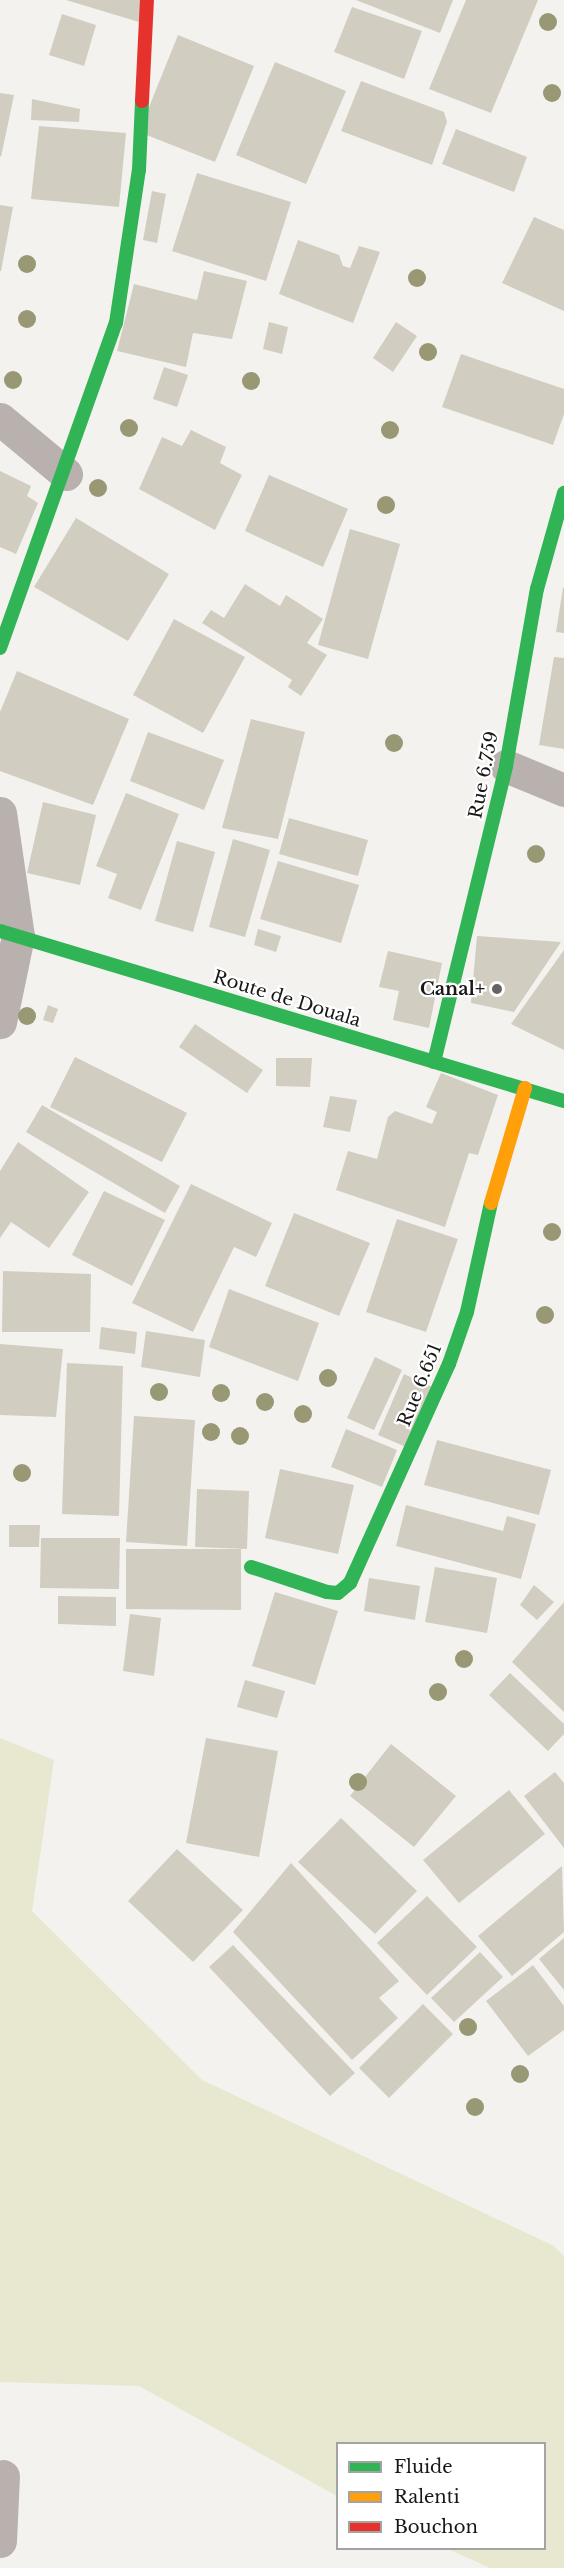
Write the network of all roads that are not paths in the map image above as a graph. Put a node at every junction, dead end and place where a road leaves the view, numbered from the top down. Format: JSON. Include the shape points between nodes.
{"nodes":[{"id":1,"x":147,"y":0,"type":"edge"},
{"id":2,"x":0,"y":419,"type":"edge"},
{"id":3,"x":66,"y":474,"type":"junction"},
{"id":4,"x":564,"y":493,"type":"edge"},
{"id":5,"x":0,"y":648,"type":"edge"},
{"id":6,"x":506,"y":766,"type":"junction"},
{"id":7,"x":564,"y":790,"type":"edge"},
{"id":8,"x":0,"y":813,"type":"edge"},
{"id":9,"x":9,"y":934,"type":"edge"},
{"id":10,"x":0,"y":1022,"type":"edge"},
{"id":11,"x":434,"y":1062,"type":"junction"},
{"id":12,"x":525,"y":1088,"type":"junction"},
{"id":13,"x":564,"y":1101,"type":"edge"},
{"id":14,"x":251,"y":1567,"type":"dead end"},
{"id":15,"x":3,"y":2476,"type":"dead end"},
{"id":16,"x":0,"y":2541,"type":"edge"}],
"edges":[{"from":1,"to":3,"type":"main road","via":[[133,224],[116,323]]},
{"from":2,"to":3,"type":"street"},
{"from":3,"to":5,"type":"main road"},
{"from":4,"to":6,"type":"main road","name":"Rue 6.759","via":[[522,658]]},
{"from":6,"to":7,"type":"street"},
{"from":6,"to":11,"type":"main road","name":"Rue 6.759"},
{"from":8,"to":9,"type":"street"},
{"from":9,"to":10,"type":"street"},
{"from":9,"to":11,"type":"main road","name":"Route de Douala"},
{"from":11,"to":12,"type":"main road","name":"Route de Douala"},
{"from":12,"to":13,"type":"main road","name":"Route de Douala"},
{"from":12,"to":14,"type":"main road","name":"Rue 6.651","via":[[495,1181],[467,1312],[449,1364],[350,1583],[338,1593],[327,1592]]},
{"from":15,"to":16,"type":"street"}]}
